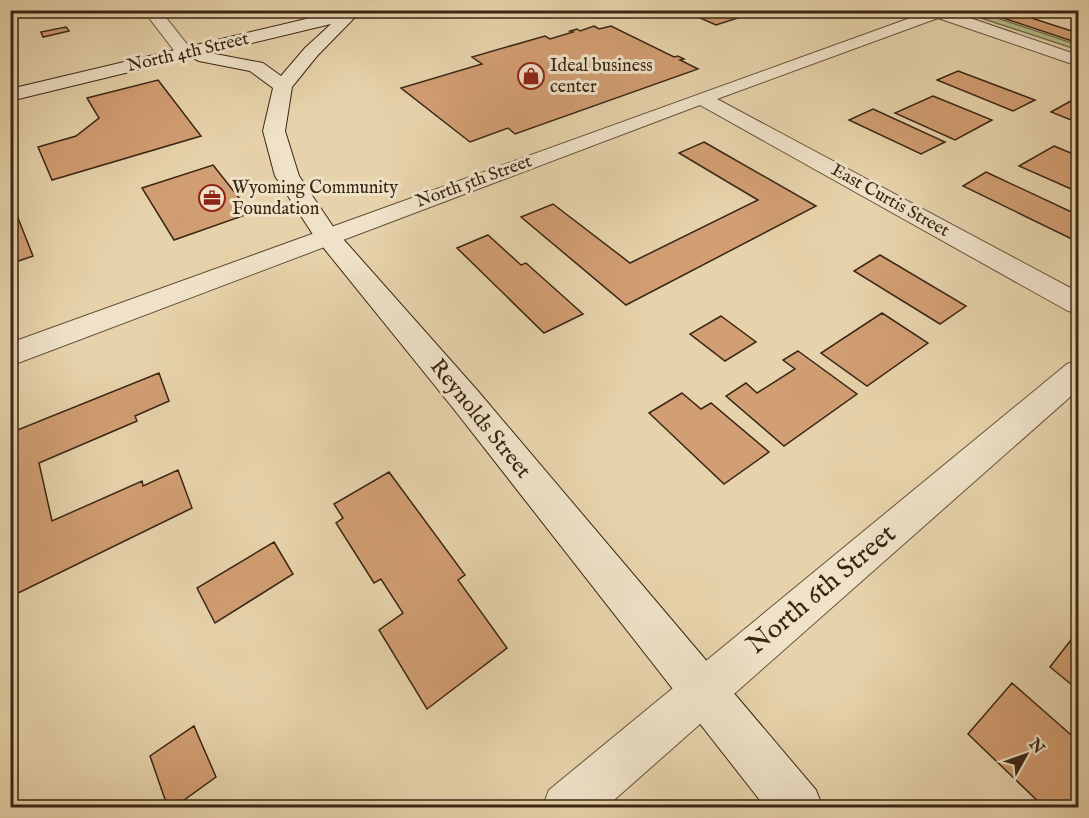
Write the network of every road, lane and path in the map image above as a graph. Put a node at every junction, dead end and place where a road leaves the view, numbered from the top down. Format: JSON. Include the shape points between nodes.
{"nodes":[{"id":1,"x":151,"y":10,"type":"edge"},
{"id":2,"x":357,"y":12,"type":"edge"},
{"id":3,"x":934,"y":12,"type":"edge"},
{"id":4,"x":185,"y":54,"type":"junction"},
{"id":5,"x":1078,"y":61,"type":"edge"},
{"id":6,"x":283,"y":86,"type":"junction"},
{"id":7,"x":10,"y":95,"type":"edge"},
{"id":8,"x":701,"y":98,"type":"junction"},
{"id":9,"x":327,"y":236,"type":"junction"},
{"id":10,"x":1078,"y":304,"type":"edge"},
{"id":11,"x":10,"y":355,"type":"edge"},
{"id":12,"x":1078,"y":372,"type":"edge"},
{"id":13,"x":702,"y":692,"type":"junction"},
{"id":14,"x":567,"y":807,"type":"edge"},
{"id":15,"x":798,"y":807,"type":"edge"}],
"edges":[{"from":1,"to":4,"type":"street"},
{"from":2,"to":4,"type":"street","name":"North 4th Street"},
{"from":2,"to":6,"type":"street","name":"Reynolds Street","via":[[311,52]]},
{"from":3,"to":5,"type":"street"},
{"from":3,"to":8,"type":"street","name":"North 5th Street"},
{"from":4,"to":6,"type":"street","via":[[256,68]]},
{"from":4,"to":7,"type":"street","name":"North 4th Street"},
{"from":6,"to":9,"type":"street","name":"Reynolds Street","via":[[274,131],[287,176]]},
{"from":8,"to":9,"type":"street","name":"North 5th Street"},
{"from":8,"to":10,"type":"street","name":"East Curtis Street"},
{"from":9,"to":11,"type":"street","name":"North 5th Street"},
{"from":9,"to":13,"type":"street","name":"Reynolds Street","via":[[465,399]]},
{"from":12,"to":13,"type":"street","name":"North 6th Street"},
{"from":13,"to":14,"type":"street","name":"North 6th Street"},
{"from":13,"to":15,"type":"street","name":"Reynolds Street"}]}
